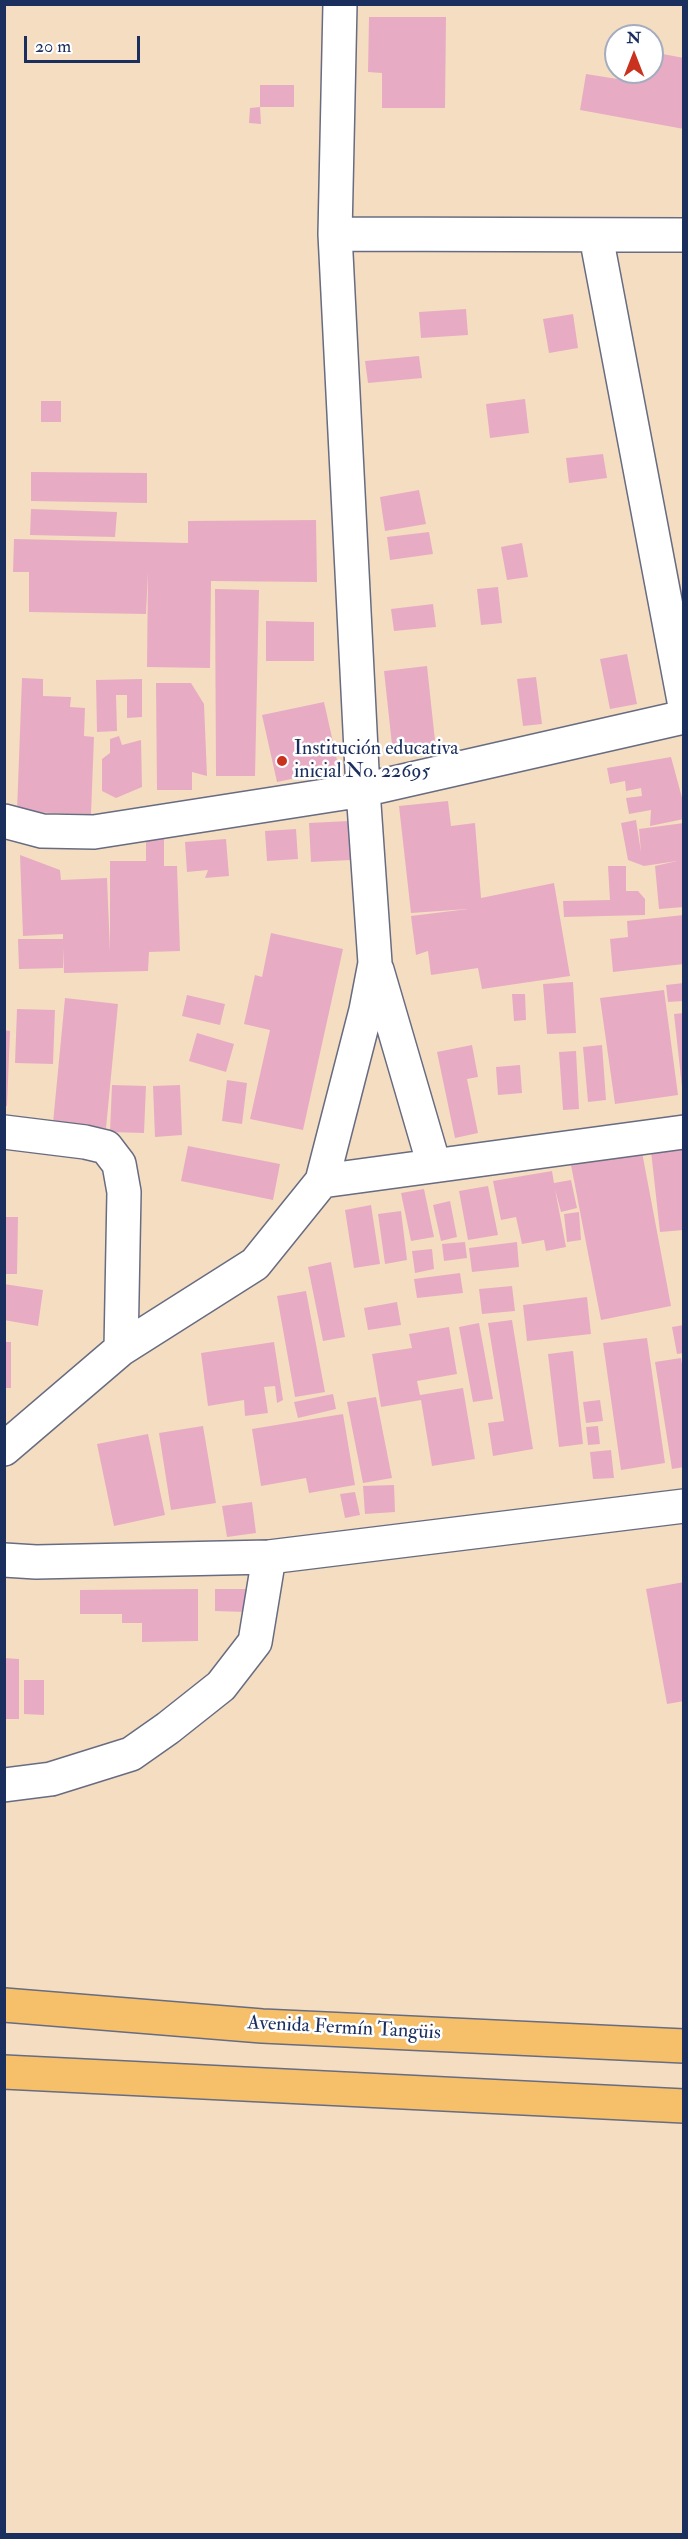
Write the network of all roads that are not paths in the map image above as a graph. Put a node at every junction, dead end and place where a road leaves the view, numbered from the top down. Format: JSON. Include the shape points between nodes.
{"nodes":[{"id":1,"x":340,"y":4,"type":"edge"},
{"id":2,"x":335,"y":234,"type":"junction"},
{"id":3,"x":684,"y":235,"type":"edge"},
{"id":4,"x":596,"y":236,"type":"junction"},
{"id":5,"x":684,"y":702,"type":"edge"},
{"id":6,"x":684,"y":717,"type":"edge"},
{"id":7,"x":363,"y":790,"type":"junction"},
{"id":8,"x":4,"y":821,"type":"edge"},
{"id":9,"x":375,"y":963,"type":"junction"},
{"id":10,"x":4,"y":1132,"type":"edge"},
{"id":11,"x":684,"y":1132,"type":"edge"},
{"id":12,"x":434,"y":1166,"type":"junction"},
{"id":13,"x":322,"y":1181,"type":"junction"},
{"id":14,"x":121,"y":1349,"type":"junction"},
{"id":15,"x":4,"y":1449,"type":"edge"},
{"id":16,"x":684,"y":1506,"type":"edge"},
{"id":17,"x":269,"y":1557,"type":"junction"},
{"id":18,"x":4,"y":1560,"type":"edge"},
{"id":19,"x":4,"y":1785,"type":"edge"},
{"id":20,"x":4,"y":2005,"type":"edge"},
{"id":21,"x":684,"y":2046,"type":"edge"},
{"id":22,"x":4,"y":2073,"type":"edge"},
{"id":23,"x":684,"y":2106,"type":"edge"}],
"edges":[{"from":1,"to":2,"type":"street"},
{"from":2,"to":4,"type":"street"},
{"from":2,"to":7,"type":"street"},
{"from":3,"to":4,"type":"street"},
{"from":4,"to":5,"type":"street"},
{"from":6,"to":7,"type":"street"},
{"from":7,"to":8,"type":"street","via":[[93,832],[42,831]]},
{"from":7,"to":9,"type":"street"},
{"from":9,"to":12,"type":"street"},
{"from":9,"to":13,"type":"street"},
{"from":10,"to":14,"type":"street","via":[[85,1142],[106,1148],[119,1164],[124,1192]]},
{"from":11,"to":12,"type":"street"},
{"from":12,"to":13,"type":"street"},
{"from":13,"to":14,"type":"street","via":[[255,1264]]},
{"from":14,"to":15,"type":"street"},
{"from":16,"to":17,"type":"street"},
{"from":17,"to":18,"type":"street"},
{"from":17,"to":19,"type":"street","via":[[255,1642],[221,1686],[130,1754],[51,1779]]},
{"from":20,"to":21,"type":"main road","name":"Avenida Fermín Tangüis","via":[[262,2026]]},
{"from":22,"to":23,"type":"main road"}]}
